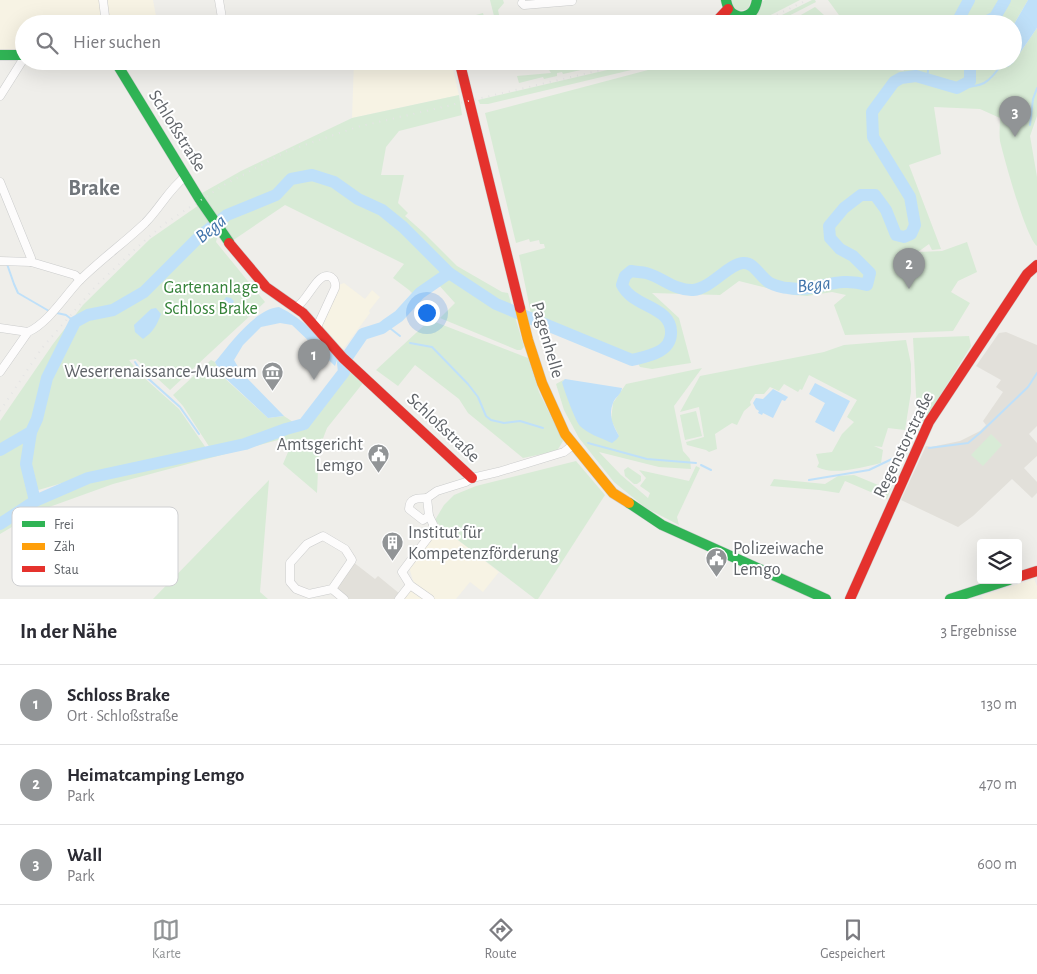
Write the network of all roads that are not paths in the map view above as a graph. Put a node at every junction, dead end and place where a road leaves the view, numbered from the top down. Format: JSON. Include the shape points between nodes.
{"nodes":[{"id":1,"x":103,"y":0,"type":"edge"},
{"id":2,"x":219,"y":0,"type":"edge"},
{"id":3,"x":574,"y":0,"type":"edge"},
{"id":4,"x":758,"y":1,"type":"edge"},
{"id":5,"x":522,"y":3,"type":"dead end"},
{"id":6,"x":105,"y":15,"type":"edge"},
{"id":7,"x":222,"y":15,"type":"edge"},
{"id":8,"x":750,"y":15,"type":"edge"},
{"id":9,"x":0,"y":55,"type":"edge"},
{"id":10,"x":15,"y":56,"type":"edge"},
{"id":11,"x":16,"y":70,"type":"edge"},
{"id":12,"x":121,"y":70,"type":"edge"},
{"id":13,"x":462,"y":70,"type":"edge"},
{"id":14,"x":466,"y":70,"type":"edge"},
{"id":15,"x":465,"y":77,"type":"junction"},
{"id":16,"x":0,"y":96,"type":"edge"},
{"id":17,"x":186,"y":176,"type":"junction"},
{"id":18,"x":0,"y":182,"type":"edge"},
{"id":19,"x":0,"y":261,"type":"edge"},
{"id":20,"x":30,"y":262,"type":"junction"},
{"id":21,"x":1037,"y":264,"type":"edge"},
{"id":22,"x":80,"y":280,"type":"junction"},
{"id":23,"x":296,"y":307,"type":"junction"},
{"id":24,"x":0,"y":328,"type":"edge"},
{"id":25,"x":316,"y":329,"type":"junction"},
{"id":26,"x":28,"y":332,"type":"junction"},
{"id":27,"x":0,"y":372,"type":"edge"},
{"id":28,"x":573,"y":445,"type":"junction"},
{"id":29,"x":472,"y":478,"type":"junction"},
{"id":30,"x":427,"y":498,"type":"junction"},
{"id":31,"x":429,"y":516,"type":"junction"},
{"id":32,"x":1037,"y":571,"type":"edge"},
{"id":33,"x":1022,"y":576,"type":"edge"},
{"id":34,"x":997,"y":584,"type":"edge"},
{"id":35,"x":410,"y":585,"type":"junction"},
{"id":36,"x":332,"y":589,"type":"junction"},
{"id":37,"x":344,"y":599,"type":"edge"},
{"id":38,"x":399,"y":599,"type":"edge"},
{"id":39,"x":430,"y":599,"type":"edge"},
{"id":40,"x":826,"y":599,"type":"edge"},
{"id":41,"x":850,"y":599,"type":"edge"},
{"id":42,"x":950,"y":599,"type":"edge"}],
"edges":[{"from":1,"to":6,"type":"street"},
{"from":2,"to":7,"type":"street"},
{"from":3,"to":5,"type":"street"},
{"from":4,"to":8,"type":"street"},
{"from":9,"to":10,"type":"street"},
{"from":11,"to":16,"type":"street"},
{"from":12,"to":17,"type":"street","name":"Schloßstraße"},
{"from":13,"to":15,"type":"street","name":"Pagenhelle"},
{"from":14,"to":15,"type":"street","name":"Pagenhelle"},
{"from":15,"to":28,"type":"street","name":"Pagenhelle","via":[[536,368],[556,416]]},
{"from":17,"to":22,"type":"street","via":[[147,221]]},
{"from":17,"to":23,"type":"street","name":"Schloßstraße","via":[[229,243],[266,287]]},
{"from":18,"to":20,"type":"street","via":[[28,249]]},
{"from":19,"to":20,"type":"street"},
{"from":20,"to":22,"type":"street","via":[[75,275]]},
{"from":21,"to":41,"type":"street","name":"Regenstorstraße","via":[[1027,274],[929,422]]},
{"from":22,"to":26,"type":"street","via":[[44,321]]},
{"from":23,"to":25,"type":"street","name":"Schloßstraße"},
{"from":23,"to":25,"type":"street","via":[[321,278],[332,278],[335,288]]},
{"from":24,"to":26,"type":"street"},
{"from":25,"to":29,"type":"street","name":"Schloßstraße"},
{"from":26,"to":27,"type":"street"},
{"from":28,"to":29,"type":"street","name":"Schloßstraße","via":[[564,452]]},
{"from":28,"to":40,"type":"street","name":"Pagenhelle","via":[[613,493],[657,523]]},
{"from":29,"to":30,"type":"street"},
{"from":30,"to":31,"type":"street"},
{"from":30,"to":31,"type":"street","via":[[411,501],[409,510],[423,520]]},
{"from":31,"to":35,"type":"street","via":[[433,531],[402,572]]},
{"from":32,"to":33,"type":"street"},
{"from":34,"to":42,"type":"street"},
{"from":35,"to":38,"type":"street"},
{"from":35,"to":39,"type":"street"},
{"from":36,"to":36,"type":"street","via":[[309,594],[290,582],[290,563],[306,544],[323,536],[345,549],[352,560]]},
{"from":36,"to":37,"type":"street"}]}
